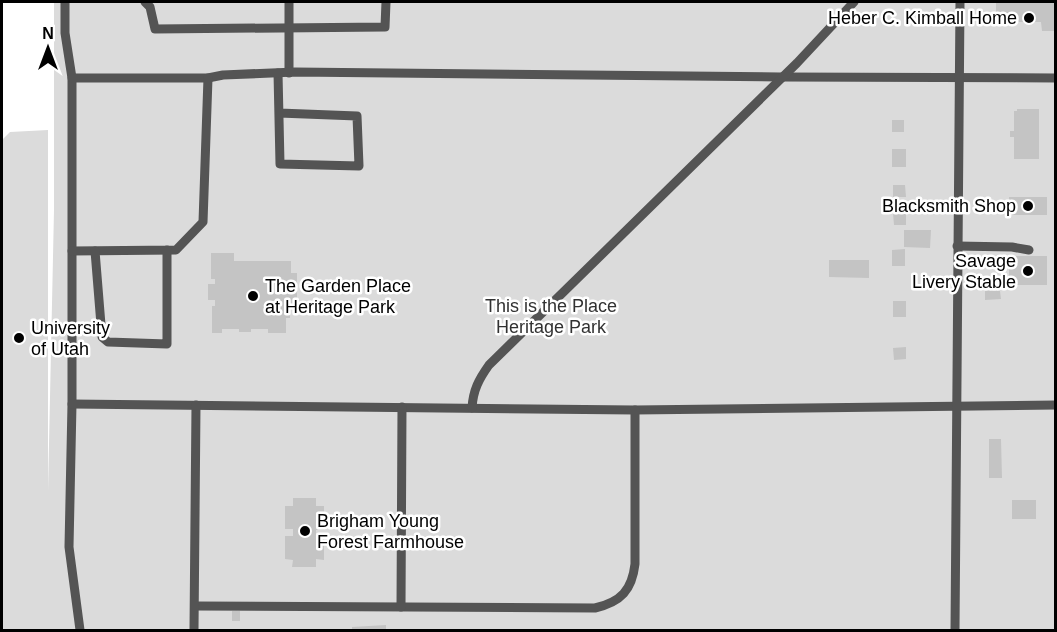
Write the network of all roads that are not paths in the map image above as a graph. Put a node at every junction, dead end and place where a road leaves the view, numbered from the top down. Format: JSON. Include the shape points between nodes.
{"nodes":[{"id":1,"x":65,"y":2,"type":"edge"},
{"id":2,"x":145,"y":2,"type":"edge"},
{"id":3,"x":289,"y":2,"type":"edge"},
{"id":4,"x":386,"y":2,"type":"edge"},
{"id":5,"x":854,"y":2,"type":"edge"},
{"id":6,"x":960,"y":2,"type":"edge"},
{"id":7,"x":288,"y":28,"type":"junction"},
{"id":8,"x":284,"y":73,"type":"junction"},
{"id":9,"x":782,"y":77,"type":"junction"},
{"id":10,"x":72,"y":78,"type":"junction"},
{"id":11,"x":208,"y":78,"type":"junction"},
{"id":12,"x":959,"y":78,"type":"junction"},
{"id":13,"x":1056,"y":78,"type":"edge"},
{"id":14,"x":279,"y":113,"type":"junction"},
{"id":15,"x":957,"y":246,"type":"junction"},
{"id":16,"x":167,"y":250,"type":"junction"},
{"id":17,"x":1029,"y":250,"type":"dead end"},
{"id":18,"x":72,"y":251,"type":"junction"},
{"id":19,"x":95,"y":251,"type":"junction"},
{"id":20,"x":72,"y":404,"type":"junction"},
{"id":21,"x":196,"y":405,"type":"junction"},
{"id":22,"x":956,"y":405,"type":"junction"},
{"id":23,"x":1056,"y":405,"type":"edge"},
{"id":24,"x":402,"y":407,"type":"junction"},
{"id":25,"x":472,"y":408,"type":"junction"},
{"id":26,"x":635,"y":410,"type":"junction"},
{"id":27,"x":195,"y":606,"type":"junction"},
{"id":28,"x":401,"y":607,"type":"junction"},
{"id":29,"x":80,"y":630,"type":"edge"},
{"id":30,"x":194,"y":630,"type":"edge"},
{"id":31,"x":955,"y":630,"type":"edge"}],
"edges":[{"from":1,"to":10,"type":"lane"},
{"from":2,"to":7,"type":"lane","via":[[155,29]]},
{"from":3,"to":7,"type":"lane"},
{"from":4,"to":7,"type":"lane","via":[[385,27]]},
{"from":5,"to":9,"type":"lane"},
{"from":6,"to":12,"type":"lane"},
{"from":7,"to":8,"type":"lane"},
{"from":8,"to":9,"type":"lane"},
{"from":8,"to":11,"type":"lane"},
{"from":8,"to":14,"type":"lane"},
{"from":9,"to":12,"type":"lane"},
{"from":9,"to":25,"type":"lane","via":[[489,365],[473,394]]},
{"from":10,"to":11,"type":"lane"},
{"from":10,"to":18,"type":"lane"},
{"from":11,"to":16,"type":"lane","via":[[204,222],[176,250]]},
{"from":12,"to":13,"type":"lane"},
{"from":12,"to":15,"type":"lane"},
{"from":14,"to":14,"type":"lane","via":[[280,164],[359,166],[357,116]]},
{"from":15,"to":17,"type":"lane"},
{"from":15,"to":22,"type":"lane"},
{"from":16,"to":19,"type":"lane"},
{"from":16,"to":19,"type":"lane","via":[[167,344],[108,342],[102,337]]},
{"from":18,"to":19,"type":"lane"},
{"from":18,"to":20,"type":"lane"},
{"from":20,"to":21,"type":"lane"},
{"from":20,"to":29,"type":"lane","via":[[69,547]]},
{"from":21,"to":24,"type":"lane"},
{"from":21,"to":27,"type":"lane"},
{"from":22,"to":23,"type":"lane"},
{"from":22,"to":26,"type":"lane"},
{"from":22,"to":31,"type":"lane"},
{"from":24,"to":25,"type":"lane"},
{"from":24,"to":28,"type":"lane"},
{"from":25,"to":26,"type":"lane"},
{"from":26,"to":28,"type":"lane","via":[[635,564],[633,579],[620,597],[610,605],[596,608]]},
{"from":27,"to":28,"type":"lane"},
{"from":27,"to":30,"type":"lane"}]}
